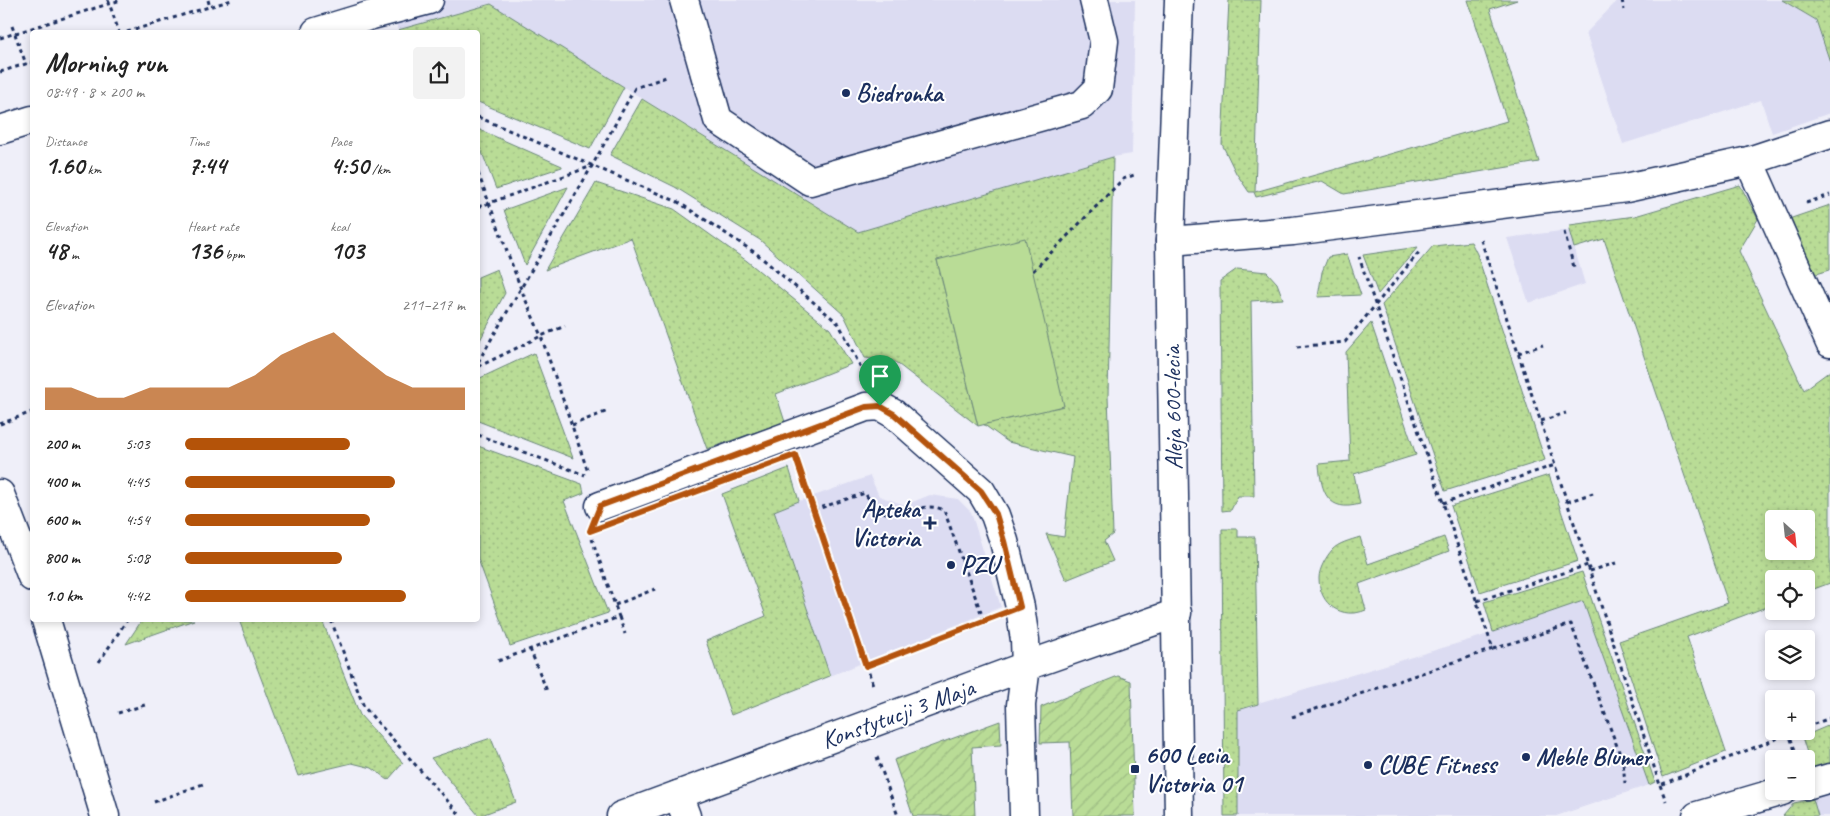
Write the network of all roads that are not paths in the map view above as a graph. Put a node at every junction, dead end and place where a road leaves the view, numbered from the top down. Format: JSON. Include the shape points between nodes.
{"nodes":[{"id":1,"x":429,"y":0,"type":"edge"},
{"id":2,"x":684,"y":0,"type":"edge"},
{"id":3,"x":1094,"y":0,"type":"edge"},
{"id":4,"x":1179,"y":0,"type":"edge"},
{"id":5,"x":370,"y":7,"type":"edge"},
{"id":6,"x":320,"y":30,"type":"edge"},
{"id":7,"x":30,"y":121,"type":"edge"},
{"id":8,"x":0,"y":130,"type":"edge"},
{"id":9,"x":1830,"y":134,"type":"edge"},
{"id":10,"x":1749,"y":161,"type":"junction"},
{"id":11,"x":1170,"y":241,"type":"junction"},
{"id":12,"x":1830,"y":343,"type":"edge"},
{"id":13,"x":0,"y":494,"type":"edge"},
{"id":14,"x":600,"y":506,"type":"road end"},
{"id":15,"x":30,"y":572,"type":"edge"},
{"id":16,"x":1177,"y":613,"type":"junction"},
{"id":17,"x":47,"y":622,"type":"edge"},
{"id":18,"x":1026,"y":666,"type":"junction"},
{"id":19,"x":1830,"y":778,"type":"edge"},
{"id":20,"x":1815,"y":782,"type":"edge"},
{"id":21,"x":1765,"y":796,"type":"edge"},
{"id":22,"x":682,"y":805,"type":"edge"},
{"id":23,"x":105,"y":816,"type":"edge"},
{"id":24,"x":620,"y":816,"type":"edge"},
{"id":25,"x":1024,"y":816,"type":"edge"},
{"id":26,"x":1179,"y":816,"type":"edge"},
{"id":27,"x":1697,"y":816,"type":"edge"}],
"edges":[{"from":1,"to":5,"type":"street"},
{"from":2,"to":3,"type":"street","via":[[718,120],[810,181],[1082,105],[1098,89],[1104,41]]},
{"from":4,"to":11,"type":"street","name":"Aleja 600-lecia"},
{"from":5,"to":6,"type":"street"},
{"from":7,"to":8,"type":"street"},
{"from":9,"to":10,"type":"street"},
{"from":10,"to":11,"type":"street","via":[[1589,194],[1293,231]]},
{"from":10,"to":12,"type":"street"},
{"from":11,"to":16,"type":"street","name":"Aleja 600-lecia"},
{"from":13,"to":15,"type":"street"},
{"from":14,"to":18,"type":"street","via":[[866,407],[880,406],[894,414],[981,491],[996,514],[1020,607]]},
{"from":16,"to":18,"type":"street","name":"Konstytucji 3 Maja"},
{"from":16,"to":26,"type":"street","name":"Aleja 600-lecia"},
{"from":17,"to":23,"type":"street"},
{"from":18,"to":22,"type":"street","name":"Konstytucji 3 Maja","via":[[866,726]]},
{"from":18,"to":25,"type":"street","via":[[1021,706]]},
{"from":19,"to":20,"type":"street"},
{"from":21,"to":27,"type":"street"},
{"from":22,"to":24,"type":"street","name":"Konstytucji 3 Maja"}]}
